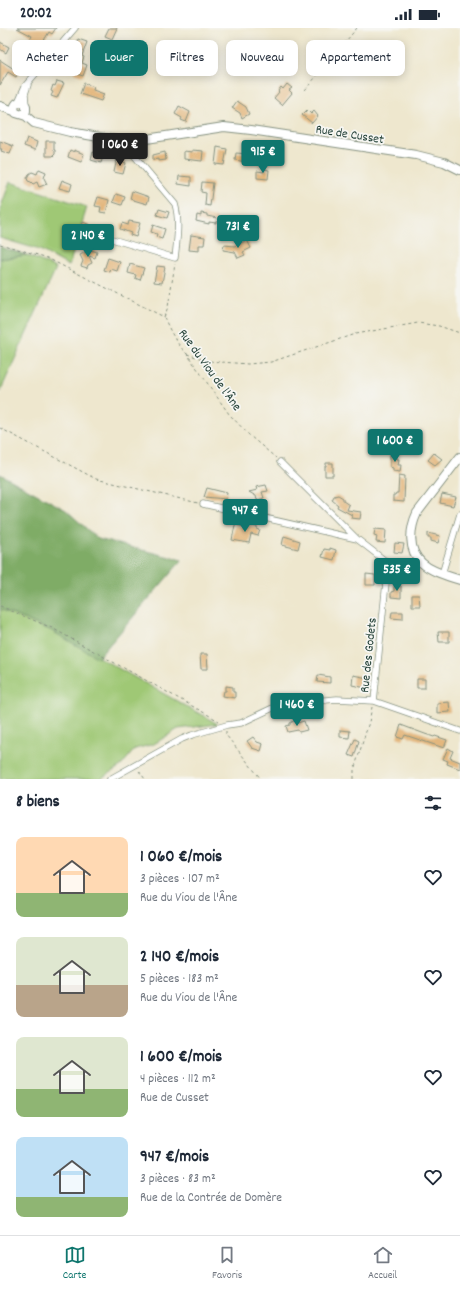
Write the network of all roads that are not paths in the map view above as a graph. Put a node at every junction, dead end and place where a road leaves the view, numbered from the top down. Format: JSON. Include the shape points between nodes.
{"nodes":[{"id":1,"x":73,"y":28,"type":"edge"},
{"id":2,"x":30,"y":81,"type":"junction"},
{"id":3,"x":0,"y":104,"type":"edge"},
{"id":4,"x":16,"y":106,"type":"junction"},
{"id":5,"x":25,"y":109,"type":"junction"},
{"id":6,"x":122,"y":141,"type":"junction"},
{"id":7,"x":460,"y":170,"type":"edge"},
{"id":8,"x":112,"y":239,"type":"dead end"},
{"id":9,"x":460,"y":457,"type":"edge"},
{"id":10,"x":280,"y":462,"type":"road end"},
{"id":11,"x":203,"y":504,"type":"road end"},
{"id":12,"x":460,"y":514,"type":"edge"},
{"id":13,"x":357,"y":539,"type":"junction"},
{"id":14,"x":388,"y":563,"type":"junction"},
{"id":15,"x":422,"y":563,"type":"junction"},
{"id":16,"x":442,"y":574,"type":"junction"},
{"id":17,"x":460,"y":580,"type":"edge"},
{"id":18,"x":374,"y":701,"type":"junction"},
{"id":19,"x":460,"y":731,"type":"edge"},
{"id":20,"x":110,"y":779,"type":"edge"}],
"edges":[{"from":1,"to":2,"type":"street"},
{"from":2,"to":4,"type":"street"},
{"from":2,"to":5,"type":"street","via":[[25,94]]},
{"from":3,"to":4,"type":"street"},
{"from":4,"to":5,"type":"street","via":[[23,102]]},
{"from":4,"to":5,"type":"street","via":[[18,114]]},
{"from":5,"to":6,"type":"street","name":"Rue de Cusset","via":[[26,116],[34,123]]},
{"from":6,"to":7,"type":"street","name":"Rue de Cusset","via":[[224,127],[416,155],[444,162]]},
{"from":6,"to":8,"type":"street","via":[[175,204],[178,224],[176,258]]},
{"from":9,"to":15,"type":"street","via":[[424,503],[413,522],[412,546]]},
{"from":10,"to":13,"type":"street"},
{"from":11,"to":13,"type":"street"},
{"from":12,"to":16,"type":"street"},
{"from":13,"to":14,"type":"street"},
{"from":14,"to":15,"type":"street"},
{"from":14,"to":18,"type":"street","name":"Rue des Godets"},
{"from":15,"to":16,"type":"street"},
{"from":16,"to":17,"type":"street"},
{"from":18,"to":19,"type":"street"},
{"from":18,"to":20,"type":"street","via":[[337,699],[277,706],[241,723],[182,739]]}]}
